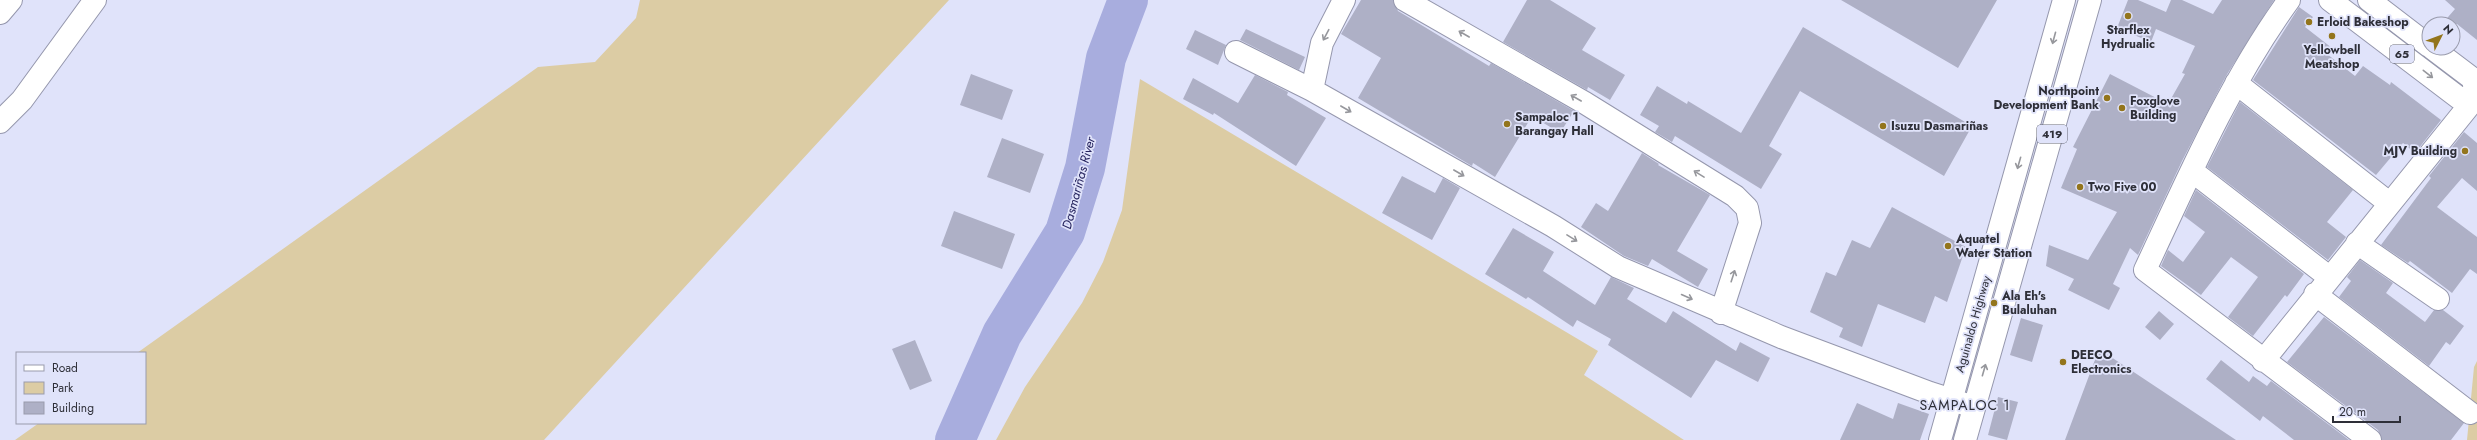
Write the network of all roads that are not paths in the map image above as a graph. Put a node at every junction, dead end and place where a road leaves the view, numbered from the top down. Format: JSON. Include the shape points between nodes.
{"nodes":[{"id":1,"x":11,"y":0,"type":"edge"},
{"id":2,"x":95,"y":0,"type":"edge"},
{"id":3,"x":1344,"y":0,"type":"edge"},
{"id":4,"x":1405,"y":0,"type":"edge"},
{"id":5,"x":2064,"y":0,"type":"edge"},
{"id":6,"x":2090,"y":0,"type":"edge"},
{"id":7,"x":2289,"y":0,"type":"edge"},
{"id":8,"x":2330,"y":0,"type":"edge"},
{"id":9,"x":2369,"y":0,"type":"edge"},
{"id":10,"x":0,"y":13,"type":"edge"},
{"id":11,"x":2421,"y":40,"type":"edge"},
{"id":12,"x":1236,"y":52,"type":"dead end"},
{"id":13,"x":2443,"y":56,"type":"edge"},
{"id":14,"x":2236,"y":84,"type":"junction"},
{"id":15,"x":1312,"y":90,"type":"junction"},
{"id":16,"x":2477,"y":97,"type":"edge"},
{"id":17,"x":0,"y":122,"type":"edge"},
{"id":18,"x":2192,"y":171,"type":"junction"},
{"id":19,"x":2389,"y":204,"type":"junction"},
{"id":20,"x":2357,"y":243,"type":"junction"},
{"id":21,"x":2329,"y":277,"type":"junction"},
{"id":22,"x":2315,"y":294,"type":"junction"},
{"id":23,"x":2438,"y":299,"type":"dead end"},
{"id":24,"x":1721,"y":313,"type":"junction"},
{"id":25,"x":2263,"y":361,"type":"junction"},
{"id":26,"x":1952,"y":401,"type":"junction"},
{"id":27,"x":1974,"y":407,"type":"junction"},
{"id":28,"x":2470,"y":413,"type":"dead end"},
{"id":29,"x":1940,"y":440,"type":"edge"},
{"id":30,"x":1965,"y":440,"type":"edge"},
{"id":31,"x":2370,"y":440,"type":"edge"}],
"edges":[{"from":1,"to":10,"type":"street"},
{"from":2,"to":17,"type":"street","via":[[22,100]]},
{"from":3,"to":15,"type":"street","one_way":true,"via":[[1322,43]]},
{"from":24,"to":4,"type":"street","one_way":true,"via":[[1750,223],[1747,208],[1735,196],[1612,120]]},
{"from":5,"to":26,"type":"street","name":"Aguinaldo Highway","number":"419","one_way":true},
{"from":27,"to":6,"type":"street","name":"Aguinaldo Highway","number":"419","one_way":true},
{"from":7,"to":14,"type":"street","via":[[2262,37]]},
{"from":8,"to":16,"type":"street","number":"65","one_way":true,"via":[[2459,98]]},
{"from":9,"to":11,"type":"street","number":"65"},
{"from":12,"to":15,"type":"street"},
{"from":13,"to":16,"type":"street","number":"65","via":[[2473,79]]},
{"from":14,"to":18,"type":"street"},
{"from":14,"to":19,"type":"street"},
{"from":15,"to":24,"type":"street","one_way":true,"via":[[1553,226],[1618,267]]},
{"from":16,"to":19,"type":"street"},
{"from":18,"to":21,"type":"street"},
{"from":18,"to":25,"type":"street","via":[[2145,270]]},
{"from":19,"to":20,"type":"street"},
{"from":20,"to":21,"type":"street"},
{"from":20,"to":23,"type":"street"},
{"from":21,"to":22,"type":"street"},
{"from":22,"to":25,"type":"street"},
{"from":22,"to":28,"type":"street"},
{"from":24,"to":26,"type":"street"},
{"from":25,"to":31,"type":"street"},
{"from":26,"to":27,"type":"street"},
{"from":26,"to":29,"type":"street","name":"Aguinaldo Highway","number":"419"},
{"from":27,"to":30,"type":"street","name":"Aguinaldo Highway","number":"419"}]}
